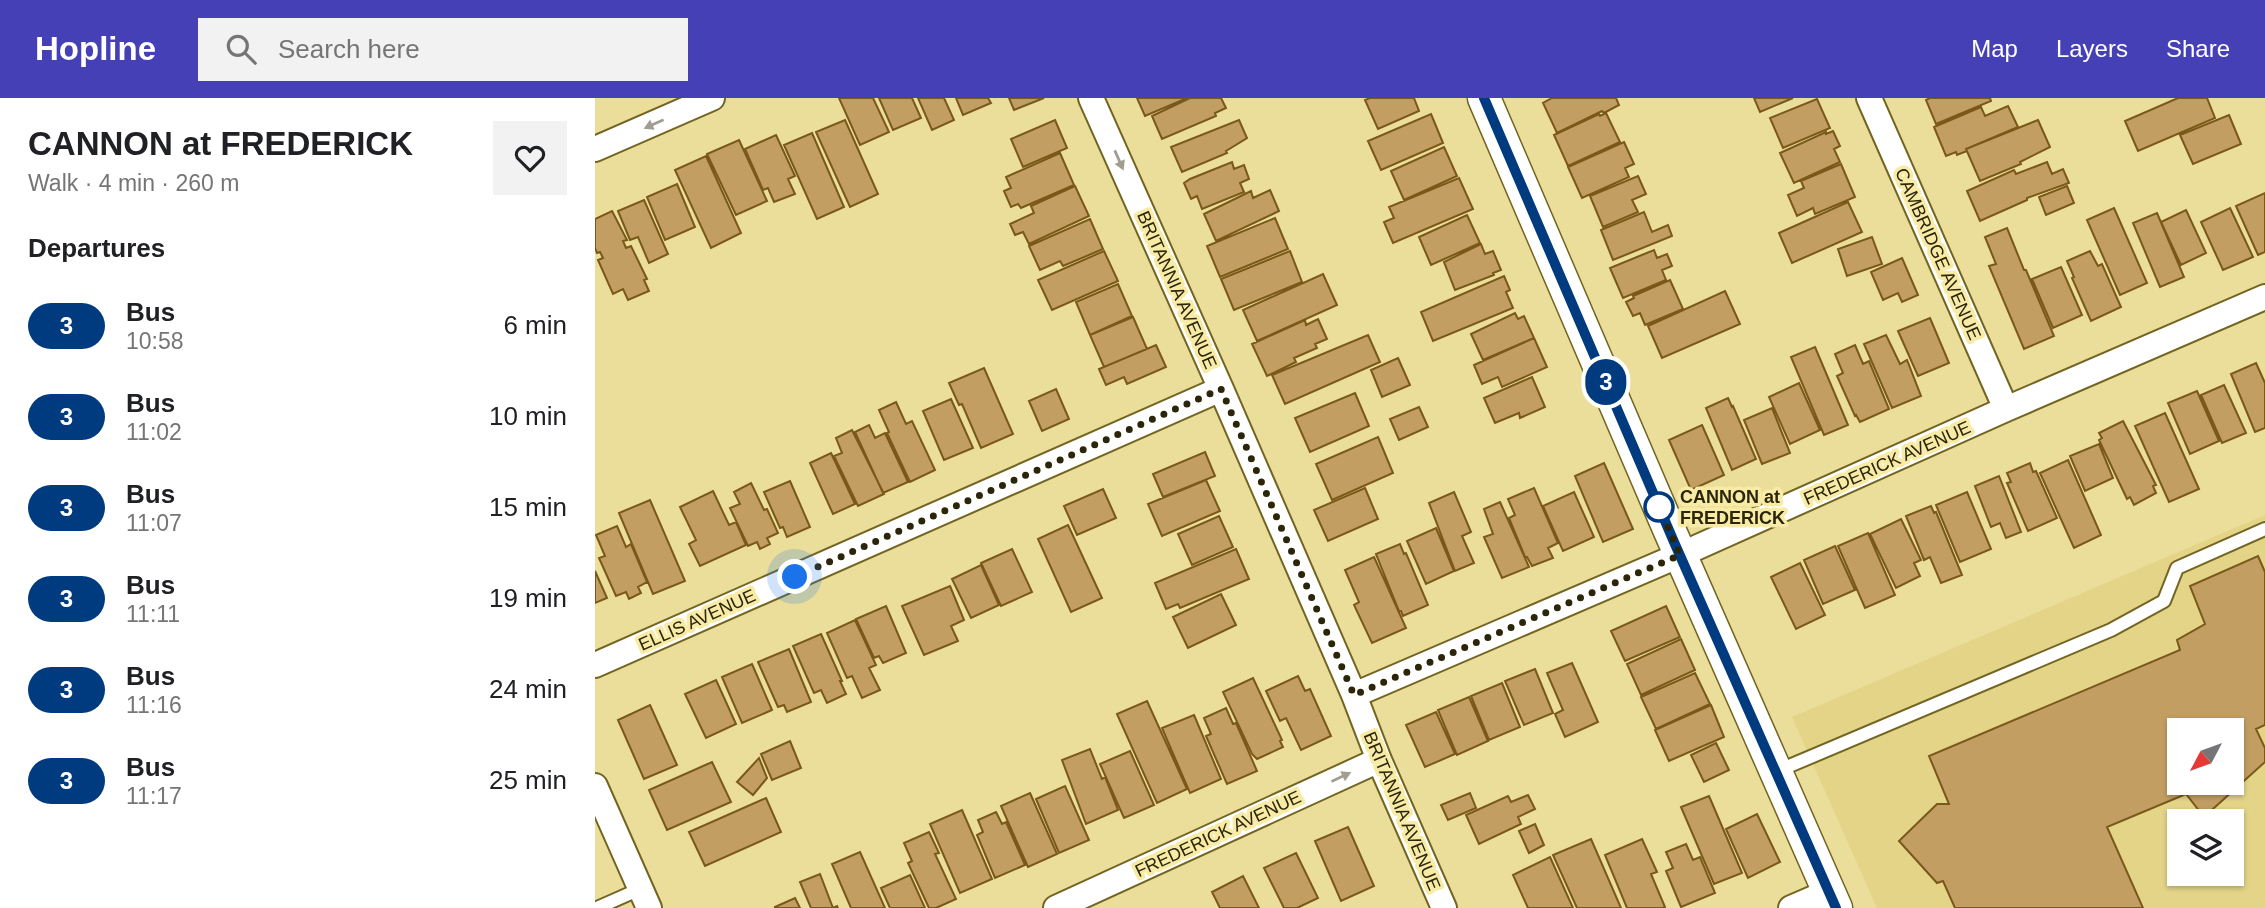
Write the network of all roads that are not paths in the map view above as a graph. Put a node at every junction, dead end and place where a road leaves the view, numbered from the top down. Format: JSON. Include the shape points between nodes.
{"nodes":[{"id":1,"x":712,"y":98,"type":"edge"},
{"id":2,"x":1091,"y":98,"type":"edge"},
{"id":3,"x":1484,"y":98,"type":"edge"},
{"id":4,"x":1869,"y":98,"type":"edge"},
{"id":5,"x":595,"y":149,"type":"edge"},
{"id":6,"x":2265,"y":297,"type":"edge"},
{"id":7,"x":1221,"y":389,"type":"junction"},
{"id":8,"x":2006,"y":409,"type":"junction"},
{"id":9,"x":2265,"y":529,"type":"edge"},
{"id":10,"x":1680,"y":555,"type":"junction"},
{"id":11,"x":595,"y":665,"type":"edge"},
{"id":12,"x":1354,"y":695,"type":"junction"},
{"id":13,"x":1379,"y":760,"type":"junction"},
{"id":14,"x":1775,"y":772,"type":"junction"},
{"id":15,"x":595,"y":786,"type":"edge"},
{"id":16,"x":644,"y":898,"type":"edge"},
{"id":17,"x":1832,"y":900,"type":"edge"},
{"id":18,"x":597,"y":908,"type":"edge"},
{"id":19,"x":1056,"y":908,"type":"edge"},
{"id":20,"x":1444,"y":908,"type":"edge"},
{"id":21,"x":1791,"y":908,"type":"edge"}],
"edges":[{"from":1,"to":5,"type":"street","one_way":true},
{"from":2,"to":7,"type":"street","name":"BRITANNIA AVENUE","one_way":true},
{"from":3,"to":10,"type":"street"},
{"from":4,"to":8,"type":"street","name":"CAMBRIDGE AVENUE"},
{"from":6,"to":8,"type":"street","name":"FREDERICK AVENUE"},
{"from":7,"to":11,"type":"street","name":"ELLIS AVENUE"},
{"from":7,"to":12,"type":"street","name":"BRITANNIA AVENUE"},
{"from":8,"to":10,"type":"street","name":"FREDERICK AVENUE"},
{"from":9,"to":14,"type":"lane","via":[[2177,568],[2164,601],[2111,630]]},
{"from":10,"to":12,"type":"street","name":"FREDERICK AVENUE"},
{"from":10,"to":14,"type":"street"},
{"from":12,"to":13,"type":"street","name":"BRITANNIA AVENUE"},
{"from":19,"to":13,"type":"street","name":"FREDERICK AVENUE","one_way":true},
{"from":13,"to":20,"type":"street","name":"BRITANNIA AVENUE"},
{"from":14,"to":17,"type":"street"},
{"from":15,"to":16,"type":"street"},
{"from":16,"to":18,"type":"lane"},
{"from":17,"to":21,"type":"street"}]}
